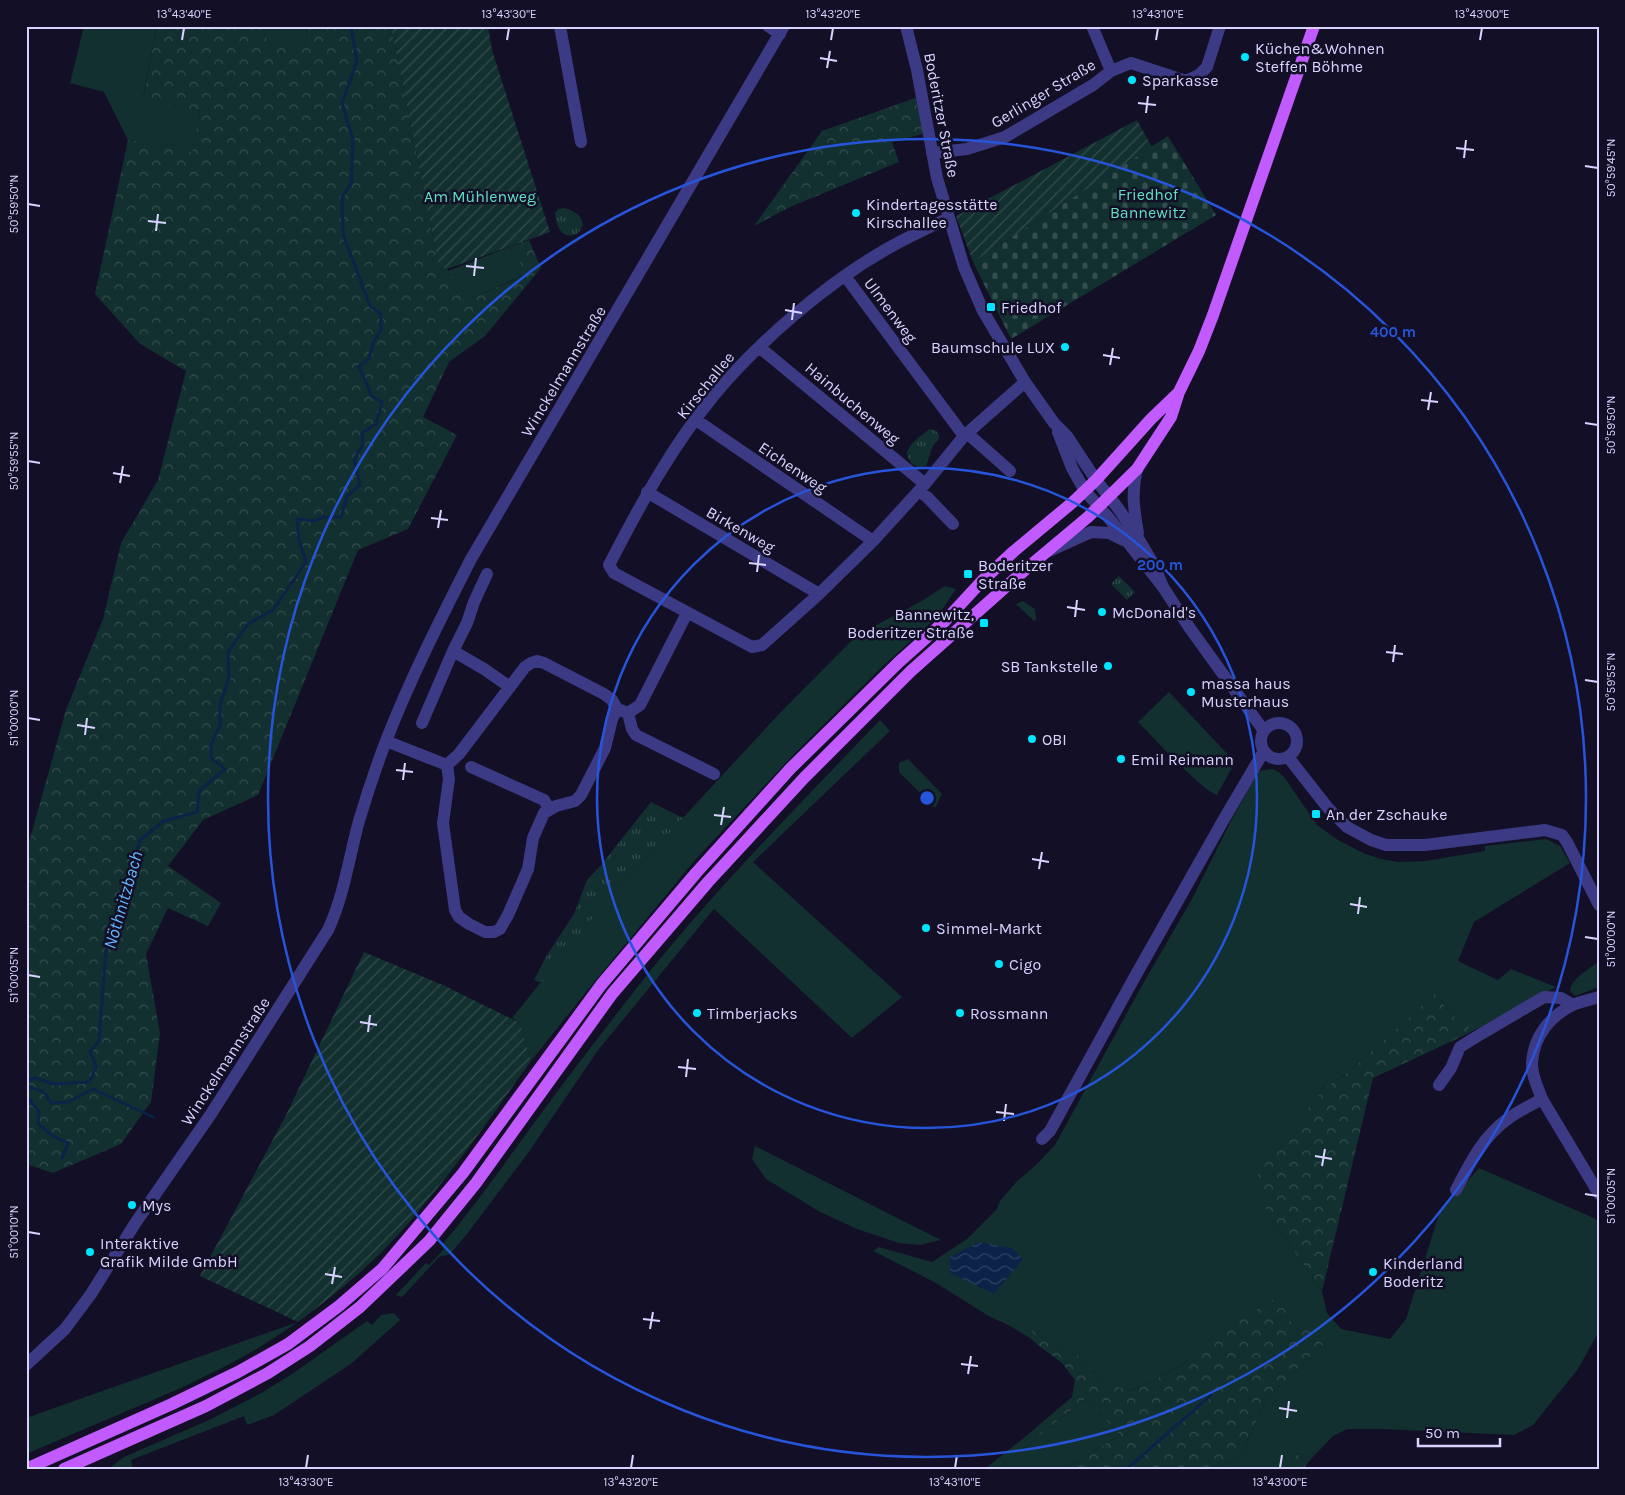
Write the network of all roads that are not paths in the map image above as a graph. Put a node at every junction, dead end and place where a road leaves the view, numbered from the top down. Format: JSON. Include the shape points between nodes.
{"nodes":[{"id":1,"x":560,"y":26,"type":"edge"},
{"id":2,"x":768,"y":26,"type":"edge"},
{"id":3,"x":906,"y":26,"type":"edge"},
{"id":4,"x":1092,"y":26,"type":"edge"},
{"id":5,"x":1220,"y":26,"type":"edge"},
{"id":6,"x":1314,"y":26,"type":"edge"},
{"id":7,"x":782,"y":30,"type":"edge"},
{"id":8,"x":1111,"y":71,"type":"junction"},
{"id":9,"x":581,"y":142,"type":"dead end"},
{"id":10,"x":932,"y":153,"type":"junction"},
{"id":11,"x":949,"y":218,"type":"junction"},
{"id":12,"x":845,"y":276,"type":"junction"},
{"id":13,"x":759,"y":347,"type":"junction"},
{"id":14,"x":1026,"y":382,"type":"junction"},
{"id":15,"x":1179,"y":392,"type":"junction"},
{"id":16,"x":696,"y":420,"type":"junction"},
{"id":17,"x":1054,"y":423,"type":"junction"},
{"id":18,"x":965,"y":435,"type":"junction"},
{"id":19,"x":1137,"y":469,"type":"junction"},
{"id":20,"x":1010,"y":471,"type":"dead end"},
{"id":21,"x":1096,"y":480,"type":"junction"},
{"id":22,"x":922,"y":488,"type":"junction"},
{"id":23,"x":1085,"y":491,"type":"junction"},
{"id":24,"x":647,"y":492,"type":"junction"},
{"id":25,"x":1109,"y":495,"type":"junction"},
{"id":26,"x":1098,"y":506,"type":"junction"},
{"id":27,"x":953,"y":524,"type":"dead end"},
{"id":28,"x":1138,"y":538,"type":"junction"},
{"id":29,"x":1125,"y":540,"type":"junction"},
{"id":30,"x":873,"y":541,"type":"junction"},
{"id":31,"x":1047,"y":552,"type":"junction"},
{"id":32,"x":487,"y":574,"type":"dead end"},
{"id":33,"x":1163,"y":587,"type":"junction"},
{"id":34,"x":819,"y":594,"type":"junction"},
{"id":35,"x":687,"y":613,"type":"junction"},
{"id":36,"x":453,"y":651,"type":"junction"},
{"id":37,"x":510,"y":686,"type":"junction"},
{"id":38,"x":622,"y":711,"type":"junction"},
{"id":39,"x":422,"y":723,"type":"dead end"},
{"id":40,"x":1264,"y":731,"type":"junction"},
{"id":41,"x":386,"y":741,"type":"junction"},
{"id":42,"x":1264,"y":751,"type":"junction"},
{"id":43,"x":1288,"y":756,"type":"junction"},
{"id":44,"x":447,"y":765,"type":"junction"},
{"id":45,"x":471,"y":766,"type":"dead end"},
{"id":46,"x":714,"y":774,"type":"dead end"},
{"id":47,"x":549,"y":808,"type":"junction"},
{"id":48,"x":1599,"y":905,"type":"edge"},
{"id":49,"x":1599,"y":997,"type":"edge"},
{"id":50,"x":1573,"y":1005,"type":"junction"},
{"id":51,"x":1439,"y":1085,"type":"dead end"},
{"id":52,"x":1542,"y":1099,"type":"junction"},
{"id":53,"x":1042,"y":1138,"type":"dead end"},
{"id":54,"x":1456,"y":1190,"type":"dead end"},
{"id":55,"x":1599,"y":1194,"type":"edge"},
{"id":56,"x":26,"y":1365,"type":"edge"},
{"id":57,"x":26,"y":1469,"type":"edge"},
{"id":58,"x":64,"y":1469,"type":"edge"}],
"edges":[{"from":1,"to":9,"type":"street"},
{"from":2,"to":7,"type":"street"},
{"from":3,"to":10,"type":"street","name":"Boderitzer Straße"},
{"from":4,"to":8,"type":"street"},
{"from":5,"to":8,"type":"street","via":[[1207,67],[1186,81],[1131,63]]},
{"from":6,"to":15,"type":"main road","via":[[1213,315]]},
{"from":7,"to":41,"type":"street","name":"Winckelmannstraße","via":[[471,559]]},
{"from":8,"to":10,"type":"street","name":"Gerlinger Straße","via":[[1005,137],[967,149]]},
{"from":10,"to":11,"type":"street","name":"Boderitzer Straße"},
{"from":11,"to":12,"type":"street","name":"Kirschallee","via":[[885,250]]},
{"from":11,"to":14,"type":"street","name":"Boderitzer Straße","via":[[964,267],[983,311]]},
{"from":12,"to":13,"type":"street","name":"Kirschallee"},
{"from":12,"to":18,"type":"street","name":"Ulmenweg"},
{"from":13,"to":16,"type":"street","name":"Kirschallee","via":[[714,395]]},
{"from":13,"to":22,"type":"street","name":"Hainbuchenweg"},
{"from":14,"to":17,"type":"street","name":"Boderitzer Straße"},
{"from":14,"to":18,"type":"street"},
{"from":15,"to":19,"type":"main road","via":[[1171,416]]},
{"from":15,"to":21,"type":"main road"},
{"from":16,"to":24,"type":"street","name":"Kirschallee"},
{"from":16,"to":30,"type":"street","name":"Eichenweg"},
{"from":17,"to":21,"type":"street","name":"Boderitzer Straße","via":[[1067,436]]},
{"from":17,"to":23,"type":"street","name":"Boderitzer Straße"},
{"from":18,"to":20,"type":"street","name":"Ulmenweg"},
{"from":18,"to":22,"type":"street"},
{"from":19,"to":25,"type":"main road"},
{"from":19,"to":28,"type":"street","name":"Boderitzer Straße","via":[[1133,501]]},
{"from":21,"to":23,"type":"main road"},
{"from":21,"to":25,"type":"street","name":"Boderitzer Straße"},
{"from":22,"to":27,"type":"street","name":"Hainbuchenweg"},
{"from":22,"to":30,"type":"street"},
{"from":23,"to":26,"type":"street","name":"Boderitzer Straße"},
{"from":23,"to":57,"type":"main road","via":[[1007,558],[898,662],[790,769],[696,872],[601,985],[463,1173],[382,1269],[288,1344],[172,1404]]},
{"from":24,"to":34,"type":"street","name":"Birkenweg"},
{"from":24,"to":35,"type":"street","name":"Kirschallee","via":[[609,564],[614,573]]},
{"from":25,"to":26,"type":"main road"},
{"from":25,"to":28,"type":"street","name":"Boderitzer Straße"},
{"from":26,"to":29,"type":"street","name":"Boderitzer Straße"},
{"from":26,"to":31,"type":"main road"},
{"from":28,"to":33,"type":"street","name":"Boderitzer Straße"},
{"from":29,"to":31,"type":"street","via":[[1109,533],[1091,532]]},
{"from":29,"to":33,"type":"street","name":"Boderitzer Straße"},
{"from":30,"to":34,"type":"street"},
{"from":31,"to":58,"type":"main road","via":[[911,671],[804,778],[708,882],[612,994],[476,1183],[435,1234],[360,1308],[268,1373],[206,1406]]},
{"from":32,"to":36,"type":"street"},
{"from":33,"to":40,"type":"street","name":"Boderitzer Straße"},
{"from":34,"to":35,"type":"street","via":[[762,646],[752,647]]},
{"from":35,"to":38,"type":"street","via":[[640,704]]},
{"from":36,"to":37,"type":"street"},
{"from":36,"to":39,"type":"street"},
{"from":37,"to":38,"type":"street","via":[[530,662],[537,661],[604,694]]},
{"from":37,"to":44,"type":"street","via":[[459,754]]},
{"from":38,"to":46,"type":"street","via":[[636,735]]},
{"from":38,"to":47,"type":"street","via":[[612,719],[605,748],[581,795],[575,801]]},
{"from":40,"to":42,"type":"street","via":[[1261,737]]},
{"from":40,"to":43,"type":"street","via":[[1277,724],[1290,728],[1296,746]]},
{"from":41,"to":44,"type":"street"},
{"from":41,"to":56,"type":"street","name":"Winckelmannstraße","via":[[359,820],[339,901],[328,930],[212,1114],[136,1222],[91,1294],[65,1329]]},
{"from":42,"to":43,"type":"street","via":[[1275,759]]},
{"from":42,"to":53,"type":"street","via":[[1050,1131]]},
{"from":43,"to":48,"type":"street","via":[[1328,808],[1347,826],[1371,840],[1400,846],[1545,830],[1562,835]]},
{"from":44,"to":47,"type":"street","via":[[449,779],[443,823],[455,910],[459,917],[484,932],[500,929],[508,915],[528,869],[533,838]]},
{"from":45,"to":47,"type":"street","via":[[544,800]]},
{"from":49,"to":50,"type":"street"},
{"from":50,"to":51,"type":"street","via":[[1561,998],[1544,998],[1481,1034],[1460,1048]]},
{"from":50,"to":52,"type":"street","via":[[1544,1026],[1535,1045],[1532,1063]]},
{"from":52,"to":54,"type":"street","via":[[1508,1118],[1493,1132],[1477,1151]]},
{"from":52,"to":55,"type":"street"}]}
